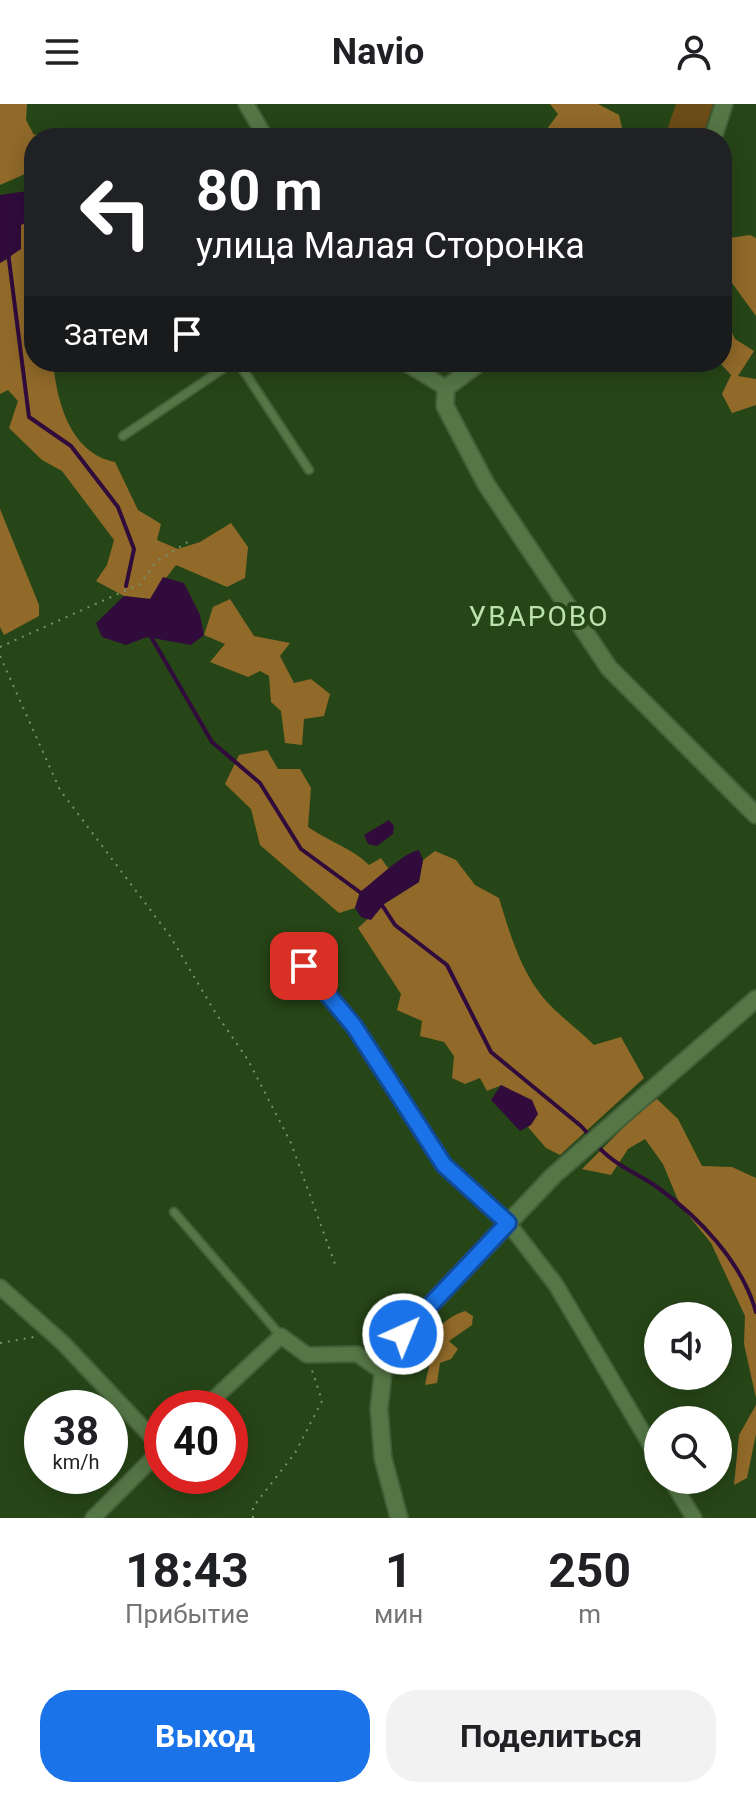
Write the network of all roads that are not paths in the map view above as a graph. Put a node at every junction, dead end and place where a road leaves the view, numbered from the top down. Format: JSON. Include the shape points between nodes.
{"nodes":[{"id":1,"x":246,"y":104,"type":"edge"},
{"id":2,"x":724,"y":104,"type":"edge"},
{"id":3,"x":260,"y":128,"type":"edge"},
{"id":4,"x":716,"y":128,"type":"edge"},
{"id":5,"x":220,"y":372,"type":"edge"},
{"id":6,"x":242,"y":372,"type":"edge"},
{"id":7,"x":420,"y":372,"type":"edge"},
{"id":8,"x":467,"y":372,"type":"edge"},
{"id":9,"x":446,"y":388,"type":"junction"},
{"id":10,"x":123,"y":436,"type":"dead end"},
{"id":11,"x":309,"y":470,"type":"dead end"},
{"id":12,"x":756,"y":815,"type":"edge"},
{"id":13,"x":304,"y":966,"type":"dead end"},
{"id":14,"x":756,"y":999,"type":"edge"},
{"id":15,"x":174,"y":1212,"type":"dead end"},
{"id":16,"x":508,"y":1223,"type":"junction"},
{"id":17,"x":0,"y":1287,"type":"edge"},
{"id":18,"x":281,"y":1336,"type":"junction"},
{"id":19,"x":383,"y":1372,"type":"junction"},
{"id":20,"x":223,"y":1390,"type":"edge"},
{"id":21,"x":144,"y":1430,"type":"edge"},
{"id":22,"x":644,"y":1434,"type":"edge"},
{"id":23,"x":144,"y":1467,"type":"edge"},
{"id":24,"x":679,"y":1494,"type":"edge"},
{"id":25,"x":93,"y":1518,"type":"edge"},
{"id":26,"x":399,"y":1518,"type":"edge"},
{"id":27,"x":694,"y":1518,"type":"edge"}],
"edges":[{"from":1,"to":3,"type":"street"},
{"from":2,"to":4,"type":"street"},
{"from":5,"to":10,"type":"lane"},
{"from":6,"to":11,"type":"lane"},
{"from":7,"to":9,"type":"street"},
{"from":8,"to":9,"type":"street"},
{"from":9,"to":12,"type":"street","via":[[445,406],[486,484],[609,668]]},
{"from":13,"to":16,"type":"street","via":[[354,1026],[444,1165]]},
{"from":14,"to":16,"type":"street","via":[[554,1175]]},
{"from":15,"to":18,"type":"lane"},
{"from":16,"to":19,"type":"street","via":[[403,1334]]},
{"from":16,"to":22,"type":"street","via":[[556,1285]]},
{"from":17,"to":21,"type":"street","via":[[64,1344]]},
{"from":18,"to":19,"type":"street","via":[[307,1355],[357,1354]]},
{"from":18,"to":20,"type":"street"},
{"from":19,"to":26,"type":"street","via":[[383,1458]]},
{"from":23,"to":25,"type":"street"},
{"from":24,"to":27,"type":"street"}]}
